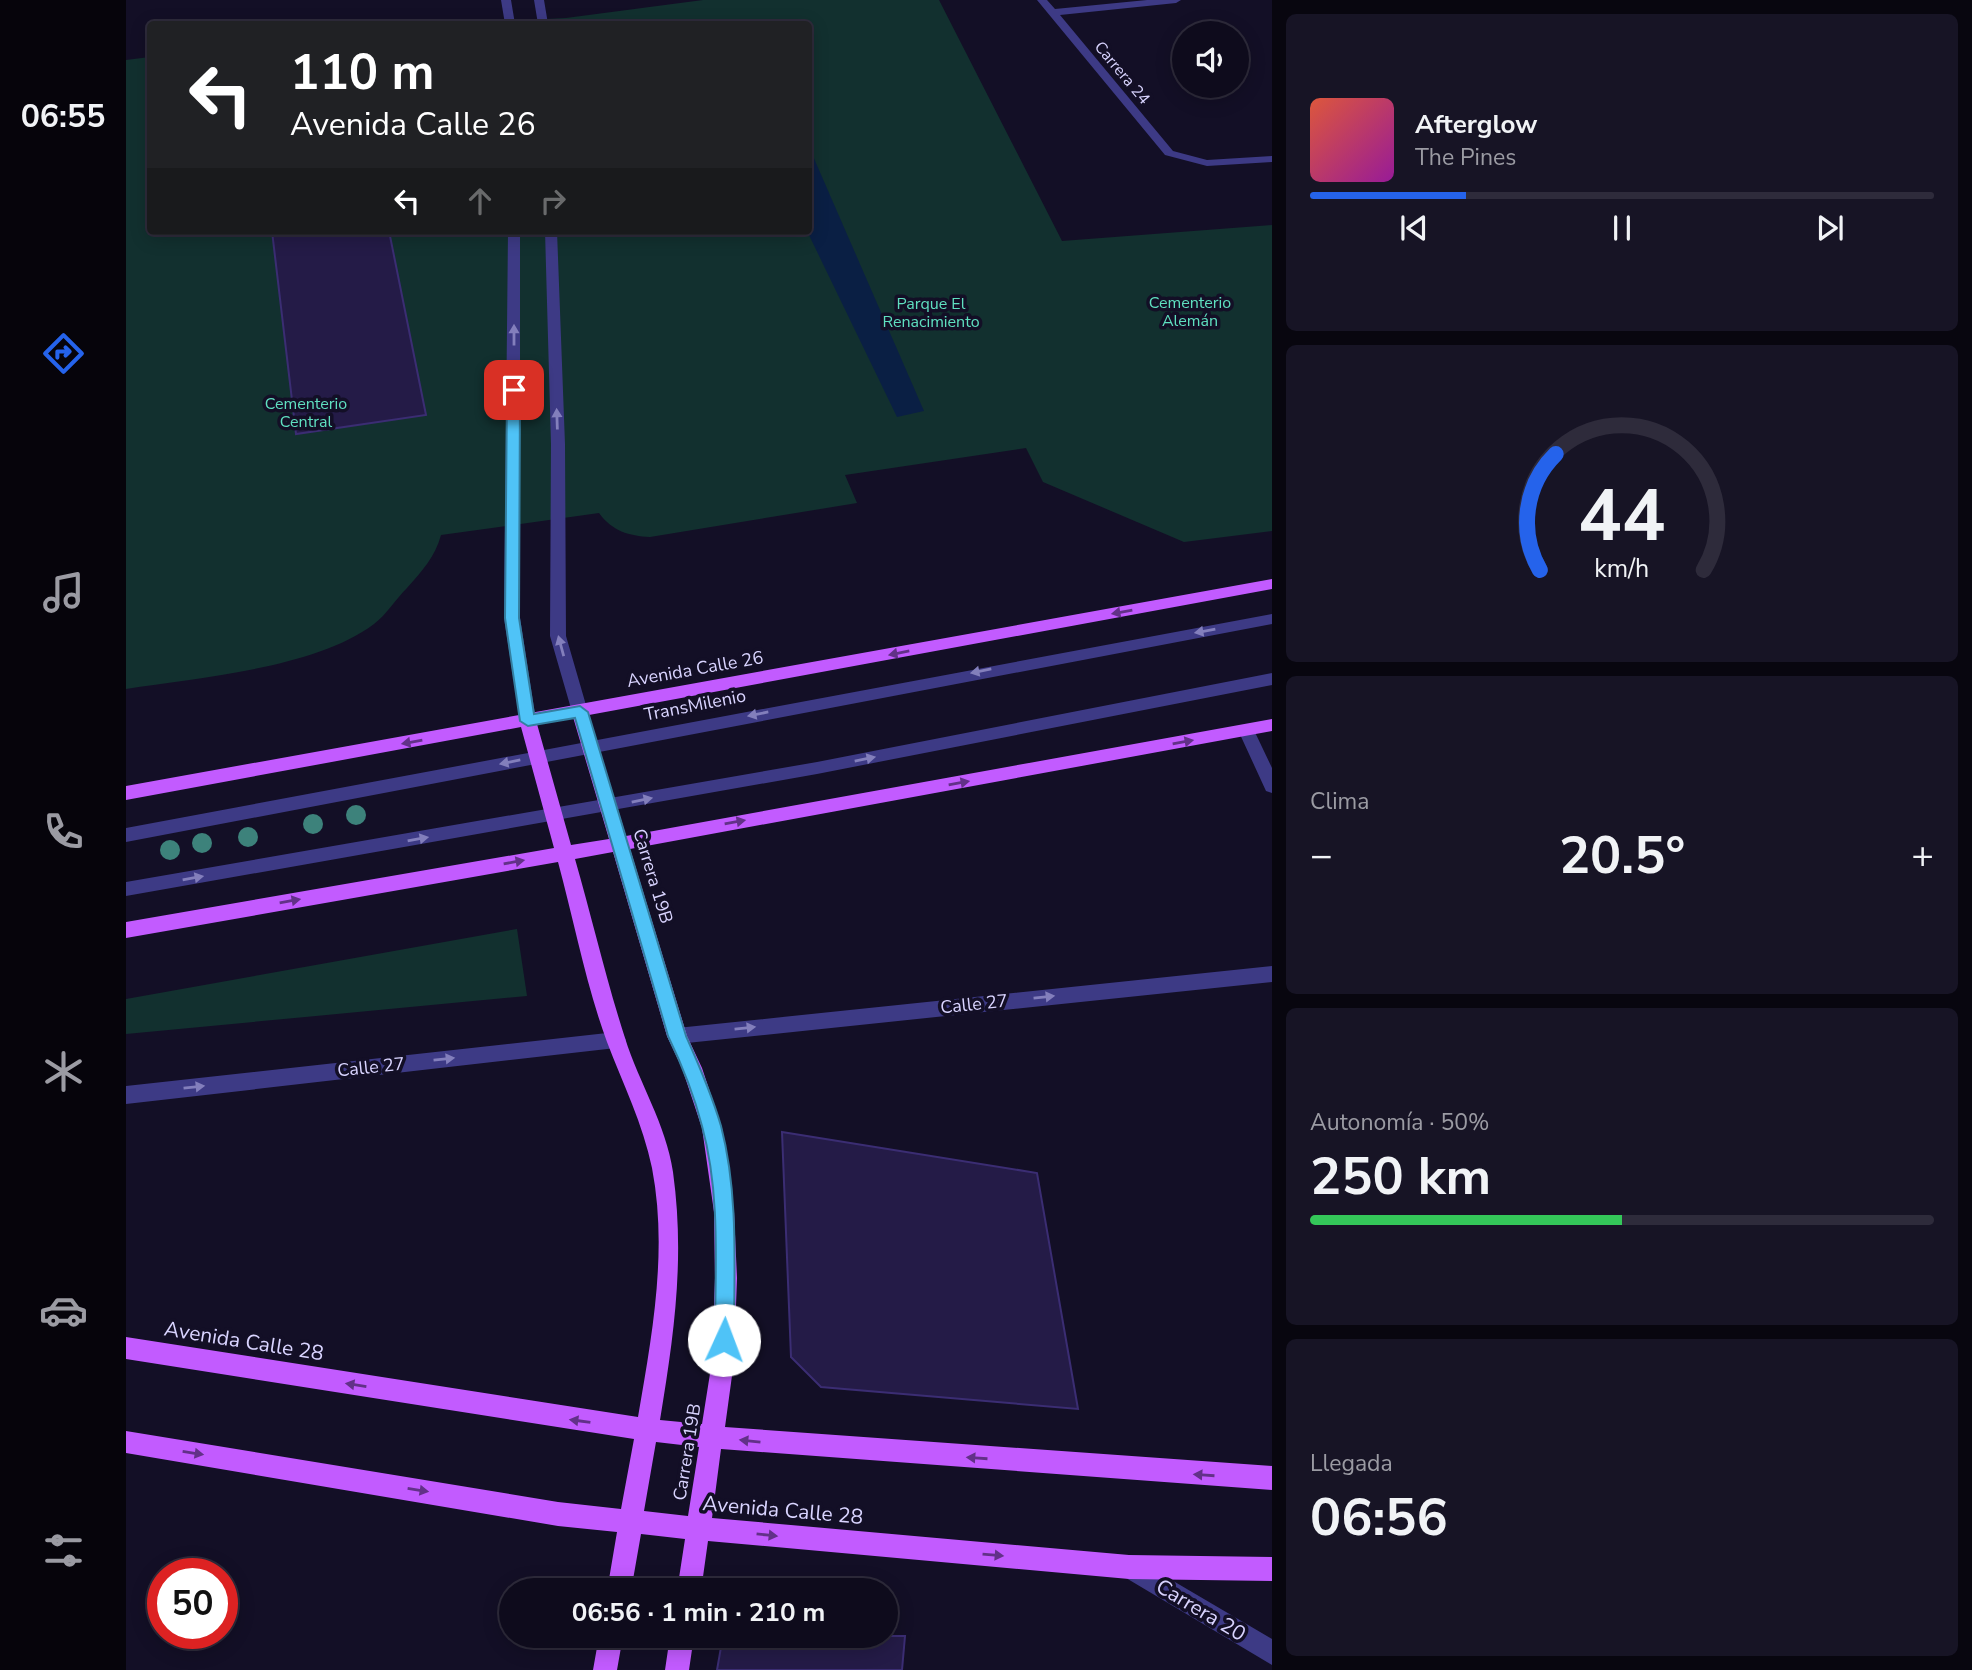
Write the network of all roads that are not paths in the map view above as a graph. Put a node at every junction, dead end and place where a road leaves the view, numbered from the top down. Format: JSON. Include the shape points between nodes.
{"nodes":[{"id":1,"x":506,"y":0,"type":"edge"},
{"id":2,"x":539,"y":0,"type":"edge"},
{"id":3,"x":1042,"y":0,"type":"edge"},
{"id":4,"x":1176,"y":0,"type":"edge"},
{"id":5,"x":1052,"y":13,"type":"junction"},
{"id":6,"x":510,"y":21,"type":"edge"},
{"id":7,"x":542,"y":21,"type":"edge"},
{"id":8,"x":1272,"y":159,"type":"edge"},
{"id":9,"x":514,"y":235,"type":"edge"},
{"id":10,"x":551,"y":235,"type":"edge"},
{"id":11,"x":1272,"y":584,"type":"edge"},
{"id":12,"x":1272,"y":619,"type":"edge"},
{"id":13,"x":1272,"y":679,"type":"edge"},
{"id":14,"x":580,"y":712,"type":"junction"},
{"id":15,"x":528,"y":721,"type":"junction"},
{"id":16,"x":1272,"y":725,"type":"edge"},
{"id":17,"x":1246,"y":730,"type":"junction"},
{"id":18,"x":591,"y":748,"type":"junction"},
{"id":19,"x":538,"y":757,"type":"junction"},
{"id":20,"x":1272,"y":786,"type":"edge"},
{"id":21,"x":126,"y":793,"type":"edge"},
{"id":22,"x":608,"y":807,"type":"junction"},
{"id":23,"x":554,"y":815,"type":"junction"},
{"id":24,"x":126,"y":835,"type":"edge"},
{"id":25,"x":620,"y":844,"type":"junction"},
{"id":26,"x":564,"y":853,"type":"junction"},
{"id":27,"x":126,"y":889,"type":"edge"},
{"id":28,"x":126,"y":930,"type":"edge"},
{"id":29,"x":1272,"y":974,"type":"edge"},
{"id":30,"x":677,"y":1036,"type":"junction"},
{"id":31,"x":616,"y":1041,"type":"junction"},
{"id":32,"x":126,"y":1095,"type":"edge"},
{"id":33,"x":126,"y":1348,"type":"edge"},
{"id":34,"x":648,"y":1430,"type":"junction"},
{"id":35,"x":713,"y":1437,"type":"junction"},
{"id":36,"x":130,"y":1449,"type":"edge"},
{"id":37,"x":1272,"y":1478,"type":"edge"},
{"id":38,"x":632,"y":1522,"type":"junction"},
{"id":39,"x":699,"y":1528,"type":"junction"},
{"id":40,"x":1129,"y":1567,"type":"junction"},
{"id":41,"x":1272,"y":1569,"type":"edge"},
{"id":42,"x":621,"y":1578,"type":"edge"},
{"id":43,"x":691,"y":1578,"type":"edge"},
{"id":44,"x":609,"y":1648,"type":"edge"},
{"id":45,"x":680,"y":1648,"type":"edge"},
{"id":46,"x":1272,"y":1653,"type":"edge"},
{"id":47,"x":605,"y":1670,"type":"edge"},
{"id":48,"x":677,"y":1670,"type":"edge"}],
"edges":[{"from":1,"to":6,"type":"street"},
{"from":2,"to":7,"type":"street"},
{"from":3,"to":5,"type":"street","name":"Carrera 24"},
{"from":4,"to":5,"type":"street"},
{"from":5,"to":8,"type":"street","name":"Carrera 24","via":[[1169,153],[1183,160],[1220,164]]},
{"from":15,"to":9,"type":"street","one_way":true,"via":[[512,618]]},
{"from":14,"to":10,"type":"street","name":"Carrera 19B","one_way":true,"via":[[558,636]]},
{"from":11,"to":14,"type":"main road","name":"Avenida Calle 26","one_way":true},
{"from":12,"to":18,"type":"street","name":"TransMilenio","one_way":true},
{"from":22,"to":13,"type":"street","one_way":true},
{"from":14,"to":15,"type":"main road","name":"Avenida Calle 26"},
{"from":14,"to":18,"type":"main road","name":"Carrera 19B"},
{"from":15,"to":19,"type":"main road"},
{"from":15,"to":21,"type":"main road","name":"Avenida Calle 26","one_way":true},
{"from":16,"to":17,"type":"main road"},
{"from":17,"to":20,"type":"street"},
{"from":25,"to":17,"type":"main road","one_way":true},
{"from":18,"to":19,"type":"street","name":"TransMilenio"},
{"from":18,"to":22,"type":"main road","name":"Carrera 19B"},
{"from":19,"to":23,"type":"main road"},
{"from":19,"to":24,"type":"street","name":"TransMilenio","one_way":true},
{"from":22,"to":23,"type":"street"},
{"from":22,"to":25,"type":"main road","name":"Carrera 19B"},
{"from":23,"to":26,"type":"main road"},
{"from":27,"to":23,"type":"street","one_way":true},
{"from":25,"to":26,"type":"main road"},
{"from":25,"to":30,"type":"main road","name":"Carrera 19B"},
{"from":28,"to":26,"type":"main road","one_way":true},
{"from":26,"to":31,"type":"main road"},
{"from":30,"to":29,"type":"street","name":"Calle 27","one_way":true},
{"from":30,"to":35,"type":"main road","name":"Carrera 19B","via":[[712,1128],[724,1212],[725,1329]]},
{"from":32,"to":31,"type":"street","name":"Calle 27","one_way":true},
{"from":31,"to":34,"type":"main road","via":[[651,1126],[667,1213],[665,1324]]},
{"from":34,"to":33,"type":"main road","name":"Avenida Calle 28","one_way":true},
{"from":34,"to":35,"type":"main road","name":"Avenida Calle 28"},
{"from":34,"to":38,"type":"main road"},
{"from":37,"to":35,"type":"main road","name":"Avenida Calle 28","one_way":true},
{"from":35,"to":39,"type":"main road","name":"Carrera 19B"},
{"from":36,"to":38,"type":"main road","name":"Avenida Calle 28","one_way":true},
{"from":38,"to":39,"type":"main road","name":"Avenida Calle 28"},
{"from":38,"to":42,"type":"main road"},
{"from":39,"to":40,"type":"main road","name":"Avenida Calle 28","one_way":true},
{"from":39,"to":43,"type":"main road","name":"Carrera 19B"},
{"from":40,"to":41,"type":"main road","name":"Avenida Calle 28"},
{"from":40,"to":46,"type":"street","name":"Carrera 20"},
{"from":44,"to":47,"type":"main road"},
{"from":45,"to":48,"type":"main road"}]}
